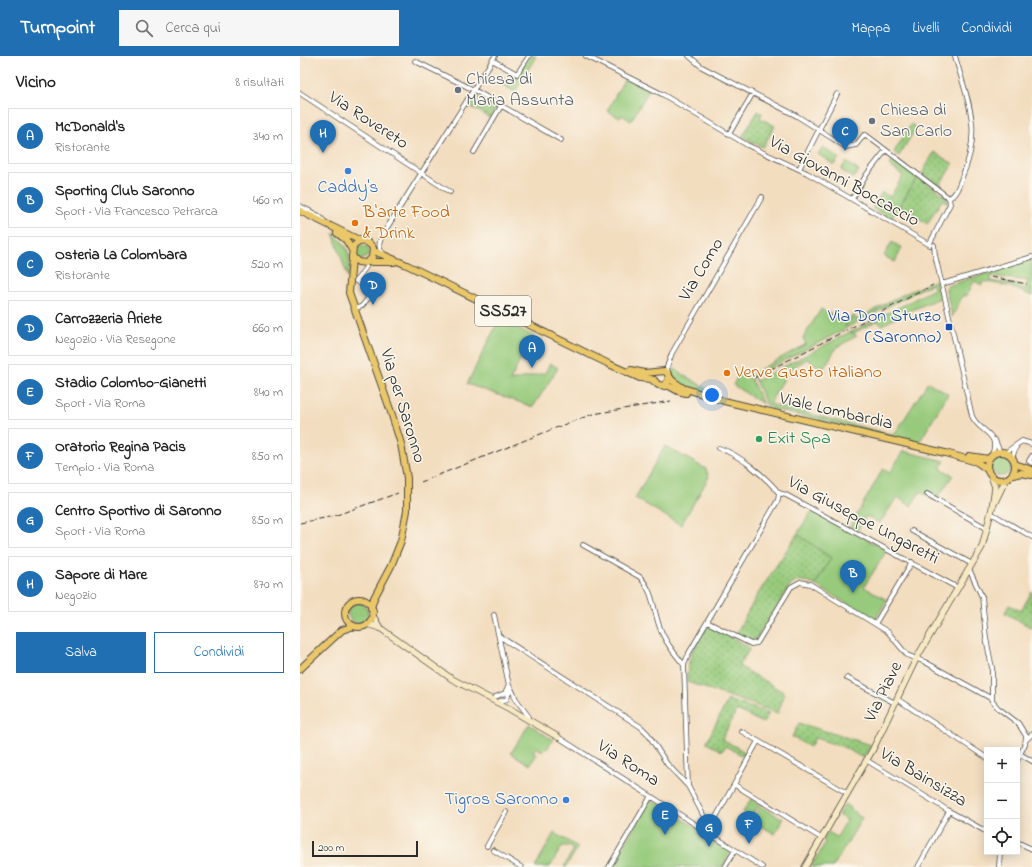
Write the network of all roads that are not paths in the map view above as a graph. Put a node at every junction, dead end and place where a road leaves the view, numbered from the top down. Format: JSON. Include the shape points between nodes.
{"nodes":[{"id":1,"x":529,"y":56,"type":"edge"},
{"id":2,"x":586,"y":56,"type":"edge"},
{"id":3,"x":689,"y":56,"type":"edge"},
{"id":4,"x":955,"y":56,"type":"edge"},
{"id":5,"x":494,"y":58,"type":"edge"},
{"id":6,"x":415,"y":61,"type":"dead end"},
{"id":7,"x":474,"y":90,"type":"junction"},
{"id":8,"x":300,"y":93,"type":"edge"},
{"id":9,"x":753,"y":93,"type":"junction"},
{"id":10,"x":837,"y":94,"type":"dead end"},
{"id":11,"x":501,"y":106,"type":"junction"},
{"id":12,"x":819,"y":129,"type":"junction"},
{"id":13,"x":729,"y":134,"type":"junction"},
{"id":14,"x":561,"y":140,"type":"dead end"},
{"id":15,"x":886,"y":150,"type":"junction"},
{"id":16,"x":474,"y":152,"type":"dead end"},
{"id":17,"x":799,"y":169,"type":"junction"},
{"id":18,"x":422,"y":172,"type":"junction"},
{"id":19,"x":450,"y":192,"type":"dead end"},
{"id":20,"x":762,"y":197,"type":"dead end"},
{"id":21,"x":852,"y":198,"type":"junction"},
{"id":22,"x":949,"y":198,"type":"junction"},
{"id":23,"x":300,"y":206,"type":"edge"},
{"id":24,"x":300,"y":211,"type":"edge"},
{"id":25,"x":326,"y":224,"type":"junction"},
{"id":26,"x":381,"y":239,"type":"junction"},
{"id":27,"x":361,"y":241,"type":"junction"},
{"id":28,"x":931,"y":244,"type":"junction"},
{"id":29,"x":372,"y":248,"type":"junction"},
{"id":30,"x":352,"y":253,"type":"junction"},
{"id":31,"x":1032,"y":257,"type":"edge"},
{"id":32,"x":393,"y":259,"type":"junction"},
{"id":33,"x":367,"y":264,"type":"junction"},
{"id":34,"x":408,"y":264,"type":"junction"},
{"id":35,"x":351,"y":277,"type":"junction"},
{"id":36,"x":942,"y":284,"type":"junction"},
{"id":37,"x":355,"y":309,"type":"junction"},
{"id":38,"x":598,"y":358,"type":"junction"},
{"id":39,"x":669,"y":360,"type":"junction"},
{"id":40,"x":660,"y":371,"type":"junction"},
{"id":41,"x":669,"y":376,"type":"junction"},
{"id":42,"x":655,"y":382,"type":"junction"},
{"id":43,"x":664,"y":386,"type":"junction"},
{"id":44,"x":719,"y":399,"type":"junction"},
{"id":45,"x":970,"y":408,"type":"junction"},
{"id":46,"x":1032,"y":444,"type":"edge"},
{"id":47,"x":1016,"y":446,"type":"junction"},
{"id":48,"x":718,"y":448,"type":"dead end"},
{"id":49,"x":1002,"y":452,"type":"junction"},
{"id":50,"x":945,"y":453,"type":"junction"},
{"id":51,"x":1032,"y":456,"type":"edge"},
{"id":52,"x":991,"y":457,"type":"junction"},
{"id":53,"x":1013,"y":461,"type":"junction"},
{"id":54,"x":1032,"y":463,"type":"edge"},
{"id":55,"x":1032,"y":470,"type":"edge"},
{"id":56,"x":989,"y":473,"type":"junction"},
{"id":57,"x":1032,"y":475,"type":"edge"},
{"id":58,"x":1009,"y":477,"type":"junction"},
{"id":59,"x":779,"y":493,"type":"junction"},
{"id":60,"x":927,"y":494,"type":"dead end"},
{"id":61,"x":992,"y":510,"type":"junction"},
{"id":62,"x":988,"y":529,"type":"junction"},
{"id":63,"x":912,"y":531,"type":"dead end"},
{"id":64,"x":1032,"y":537,"type":"edge"},
{"id":65,"x":583,"y":545,"type":"dead end"},
{"id":66,"x":912,"y":562,"type":"junction"},
{"id":67,"x":970,"y":567,"type":"junction"},
{"id":68,"x":965,"y":577,"type":"junction"},
{"id":69,"x":973,"y":580,"type":"junction"},
{"id":70,"x":958,"y":588,"type":"junction"},
{"id":71,"x":378,"y":589,"type":"junction"},
{"id":72,"x":360,"y":599,"type":"junction"},
{"id":73,"x":372,"y":611,"type":"junction"},
{"id":74,"x":494,"y":615,"type":"dead end"},
{"id":75,"x":345,"y":616,"type":"junction"},
{"id":76,"x":707,"y":622,"type":"junction"},
{"id":77,"x":367,"y":624,"type":"junction"},
{"id":78,"x":875,"y":624,"type":"junction"},
{"id":79,"x":354,"y":626,"type":"junction"},
{"id":80,"x":380,"y":628,"type":"junction"},
{"id":81,"x":342,"y":630,"type":"junction"},
{"id":82,"x":499,"y":636,"type":"junction"},
{"id":83,"x":916,"y":659,"type":"junction"},
{"id":84,"x":684,"y":665,"type":"junction"},
{"id":85,"x":300,"y":669,"type":"edge"},
{"id":86,"x":847,"y":678,"type":"dead end"},
{"id":87,"x":508,"y":682,"type":"junction"},
{"id":88,"x":992,"y":699,"type":"junction"},
{"id":89,"x":499,"y":700,"type":"junction"},
{"id":90,"x":896,"y":701,"type":"junction"},
{"id":91,"x":529,"y":716,"type":"junction"},
{"id":92,"x":545,"y":728,"type":"junction"},
{"id":93,"x":741,"y":731,"type":"dead end"},
{"id":94,"x":1032,"y":734,"type":"edge"},
{"id":95,"x":558,"y":737,"type":"joint"},
{"id":96,"x":1027,"y":739,"type":"junction"},
{"id":97,"x":758,"y":741,"type":"junction"},
{"id":98,"x":1020,"y":754,"type":"joint"},
{"id":99,"x":984,"y":756,"type":"edge"},
{"id":100,"x":866,"y":760,"type":"junction"},
{"id":101,"x":1032,"y":761,"type":"edge"},
{"id":102,"x":735,"y":785,"type":"junction"},
{"id":103,"x":688,"y":786,"type":"junction"},
{"id":104,"x":847,"y":792,"type":"junction"},
{"id":105,"x":651,"y":796,"type":"junction"},
{"id":106,"x":949,"y":811,"type":"junction"},
{"id":107,"x":506,"y":812,"type":"dead end"},
{"id":108,"x":709,"y":830,"type":"junction"},
{"id":109,"x":984,"y":830,"type":"edge"},
{"id":110,"x":821,"y":838,"type":"junction"},
{"id":111,"x":1020,"y":843,"type":"edge"},
{"id":112,"x":487,"y":846,"type":"dead end"},
{"id":113,"x":1032,"y":849,"type":"edge"},
{"id":114,"x":493,"y":850,"type":"dead end"},
{"id":115,"x":735,"y":850,"type":"junction"},
{"id":116,"x":1000,"y":855,"type":"edge"},
{"id":117,"x":521,"y":867,"type":"edge"},
{"id":118,"x":609,"y":867,"type":"edge"},
{"id":119,"x":725,"y":867,"type":"edge"},
{"id":120,"x":762,"y":867,"type":"edge"},
{"id":121,"x":805,"y":867,"type":"edge"},
{"id":122,"x":918,"y":867,"type":"edge"},
{"id":123,"x":999,"y":867,"type":"edge"}],
"edges":[{"from":1,"to":5,"type":"street","via":[[517,74]]},
{"from":2,"to":13,"type":"street","name":"Via Giovanni Boccaccio","via":[[662,94]]},
{"from":3,"to":9,"type":"street","via":[[702,67]]},
{"from":4,"to":22,"type":"street","via":[[973,125],[968,162],[956,191]]},
{"from":5,"to":7,"type":"street"},
{"from":6,"to":7,"type":"street"},
{"from":7,"to":11,"type":"street"},
{"from":7,"to":18,"type":"street"},
{"from":8,"to":18,"type":"street","name":"Via Rovereto"},
{"from":9,"to":12,"type":"street"},
{"from":9,"to":13,"type":"street"},
{"from":10,"to":12,"type":"street"},
{"from":11,"to":14,"type":"street"},
{"from":11,"to":16,"type":"street"},
{"from":12,"to":15,"type":"street","via":[[848,147],[856,145],[866,135]]},
{"from":12,"to":17,"type":"street"},
{"from":13,"to":17,"type":"street","name":"Via Giovanni Boccaccio"},
{"from":15,"to":21,"type":"street"},
{"from":15,"to":22,"type":"street"},
{"from":17,"to":21,"type":"street","name":"Via Giovanni Boccaccio"},
{"from":18,"to":19,"type":"street","name":"Via Rovereto"},
{"from":18,"to":26,"type":"street"},
{"from":20,"to":39,"type":"street","name":"Via Como"},
{"from":21,"to":28,"type":"street","name":"Via Giovanni Boccaccio"},
{"from":22,"to":28,"type":"street","via":[[950,204]]},
{"from":23,"to":25,"type":"street","via":[[322,218]]},
{"from":24,"to":25,"type":"main road","number":"SS527"},
{"from":25,"to":27,"type":"main road","number":"SS527"},
{"from":25,"to":30,"type":"main road","number":"SS527","via":[[346,240]]},
{"from":26,"to":29,"type":"street"},
{"from":26,"to":32,"type":"street","via":[[380,250]]},
{"from":27,"to":29,"type":"main road","number":"SS527"},
{"from":27,"to":30,"type":"main road","via":[[355,245]]},
{"from":28,"to":36,"type":"street"},
{"from":29,"to":32,"type":"main road","number":"SS527"},
{"from":29,"to":33,"type":"main road","via":[[372,258]]},
{"from":30,"to":33,"type":"main road","number":"SS527","via":[[358,262]]},
{"from":30,"to":35,"type":"main road","name":"Via per Saronno"},
{"from":31,"to":36,"type":"street"},
{"from":32,"to":34,"type":"main road","number":"SS527"},
{"from":33,"to":34,"type":"main road","number":"SS527","via":[[387,261]]},
{"from":33,"to":35,"type":"main road"},
{"from":33,"to":37,"type":"street","via":[[356,281],[371,290],[372,294],[362,306]]},
{"from":34,"to":38,"type":"main road","number":"SS527"},
{"from":35,"to":37,"type":"main road","name":"Via per Saronno","via":[[349,288]]},
{"from":36,"to":45,"type":"street"},
{"from":37,"to":71,"type":"main road","name":"Via per Saronno","via":[[393,418],[408,478],[404,532],[391,566]]},
{"from":38,"to":40,"type":"main road","number":"SS527","via":[[638,373]]},
{"from":38,"to":42,"type":"main road","number":"SS527","via":[[640,378]]},
{"from":39,"to":40,"type":"street","name":"Via Como"},
{"from":39,"to":41,"type":"street","name":"Via Como"},
{"from":40,"to":41,"type":"main road","via":[[666,371]]},
{"from":40,"to":42,"type":"main road","via":[[654,376]]},
{"from":41,"to":43,"type":"main road","via":[[669,382]]},
{"from":41,"to":44,"type":"main road","name":"Viale Lombardia","via":[[678,386]]},
{"from":42,"to":43,"type":"main road"},
{"from":43,"to":44,"type":"main road","name":"Viale Lombardia"},
{"from":44,"to":50,"type":"main road","name":"Viale Lombardia"},
{"from":45,"to":49,"type":"street","via":[[978,422],[993,436]]},
{"from":45,"to":52,"type":"street","via":[[976,423],[994,440],[995,447]]},
{"from":46,"to":47,"type":"street","via":[[1022,442]]},
{"from":47,"to":49,"type":"street"},
{"from":47,"to":53,"type":"street"},
{"from":48,"to":59,"type":"street","name":"Via Giuseppe Ungaretti","via":[[745,462]]},
{"from":49,"to":52,"type":"main road"},
{"from":49,"to":53,"type":"main road"},
{"from":50,"to":52,"type":"main road","name":"Viale Lombardia"},
{"from":50,"to":56,"type":"main road","name":"Viale Lombardia","via":[[977,462]]},
{"from":51,"to":54,"type":"street"},
{"from":52,"to":56,"type":"main road"},
{"from":53,"to":55,"type":"main road"},
{"from":53,"to":58,"type":"main road","via":[[1014,470]]},
{"from":56,"to":58,"type":"main road","via":[[998,480]]},
{"from":56,"to":61,"type":"street","name":"Via Piave","via":[[995,487]]},
{"from":57,"to":58,"type":"main road","via":[[1021,473]]},
{"from":58,"to":61,"type":"street","name":"Via Piave"},
{"from":59,"to":66,"type":"street","name":"Via Giuseppe Ungaretti"},
{"from":59,"to":76,"type":"street","via":[[778,500]]},
{"from":60,"to":62,"type":"street"},
{"from":61,"to":62,"type":"street","name":"Via Piave"},
{"from":61,"to":64,"type":"street"},
{"from":62,"to":67,"type":"street","name":"Via Piave"},
{"from":63,"to":67,"type":"street"},
{"from":65,"to":84,"type":"street","via":[[640,577],[649,590],[660,629]]},
{"from":66,"to":70,"type":"street","name":"Via Giuseppe Ungaretti"},
{"from":66,"to":78,"type":"street"},
{"from":67,"to":68,"type":"street","name":"Via Piave"},
{"from":67,"to":69,"type":"street"},
{"from":68,"to":69,"type":"street"},
{"from":68,"to":70,"type":"street","name":"Via Piave"},
{"from":69,"to":88,"type":"street","via":[[982,597],[992,677]]},
{"from":70,"to":83,"type":"street","name":"Via Piave"},
{"from":71,"to":72,"type":"main road"},
{"from":71,"to":73,"type":"main road","name":"Via per Saronno"},
{"from":72,"to":73,"type":"main road","via":[[368,603]]},
{"from":72,"to":75,"type":"main road","via":[[350,602]]},
{"from":73,"to":77,"type":"main road"},
{"from":73,"to":80,"type":"street"},
{"from":74,"to":82,"type":"street"},
{"from":75,"to":79,"type":"main road"},
{"from":75,"to":81,"type":"main road"},
{"from":76,"to":78,"type":"street","via":[[751,644],[757,643],[791,587],[800,582],[810,584]]},
{"from":76,"to":84,"type":"street"},
{"from":77,"to":79,"type":"main road"},
{"from":77,"to":80,"type":"street"},
{"from":78,"to":83,"type":"street","via":[[888,632],[903,652]]},
{"from":79,"to":81,"type":"main road"},
{"from":80,"to":89,"type":"street","via":[[456,681]]},
{"from":81,"to":85,"type":"main road"},
{"from":82,"to":87,"type":"street"},
{"from":82,"to":103,"type":"street","via":[[641,727],[667,764]]},
{"from":83,"to":88,"type":"street"},
{"from":83,"to":90,"type":"street","name":"Via Piave"},
{"from":84,"to":103,"type":"street"},
{"from":86,"to":90,"type":"street"},
{"from":87,"to":89,"type":"street","via":[[508,688]]},
{"from":87,"to":89,"type":"street","via":[[510,693],[507,699]]},
{"from":87,"to":91,"type":"street","via":[[516,699]]},
{"from":88,"to":96,"type":"street","via":[[995,706],[1018,723]]},
{"from":89,"to":91,"type":"street"},
{"from":89,"to":92,"type":"street"},
{"from":90,"to":99,"type":"street"},
{"from":90,"to":100,"type":"street","name":"Via Piave"},
{"from":91,"to":92,"type":"street"},
{"from":92,"to":95,"type":"street"},
{"from":93,"to":97,"type":"street"},
{"from":94,"to":96,"type":"street"},
{"from":95,"to":105,"type":"street","name":"Via Roma"},
{"from":96,"to":98,"type":"street"},
{"from":97,"to":102,"type":"street"},
{"from":97,"to":104,"type":"street"},
{"from":98,"to":101,"type":"street"},
{"from":100,"to":104,"type":"street","name":"Via Piave"},
{"from":100,"to":106,"type":"street","name":"Via Bainsizza"},
{"from":102,"to":108,"type":"street"},
{"from":102,"to":110,"type":"street"},
{"from":103,"to":108,"type":"street"},
{"from":104,"to":110,"type":"street","name":"Via Piave"},
{"from":105,"to":108,"type":"street","name":"Via Roma"},
{"from":105,"to":118,"type":"street"},
{"from":106,"to":109,"type":"street","name":"Via Bainsizza"},
{"from":106,"to":122,"type":"street"},
{"from":107,"to":112,"type":"street"},
{"from":108,"to":115,"type":"street","name":"Via Roma"},
{"from":110,"to":121,"type":"street","name":"Via Piave"},
{"from":111,"to":113,"type":"street"},
{"from":114,"to":117,"type":"street"},
{"from":115,"to":119,"type":"street"},
{"from":115,"to":120,"type":"street","name":"Via Roma"},
{"from":116,"to":123,"type":"street"}]}
